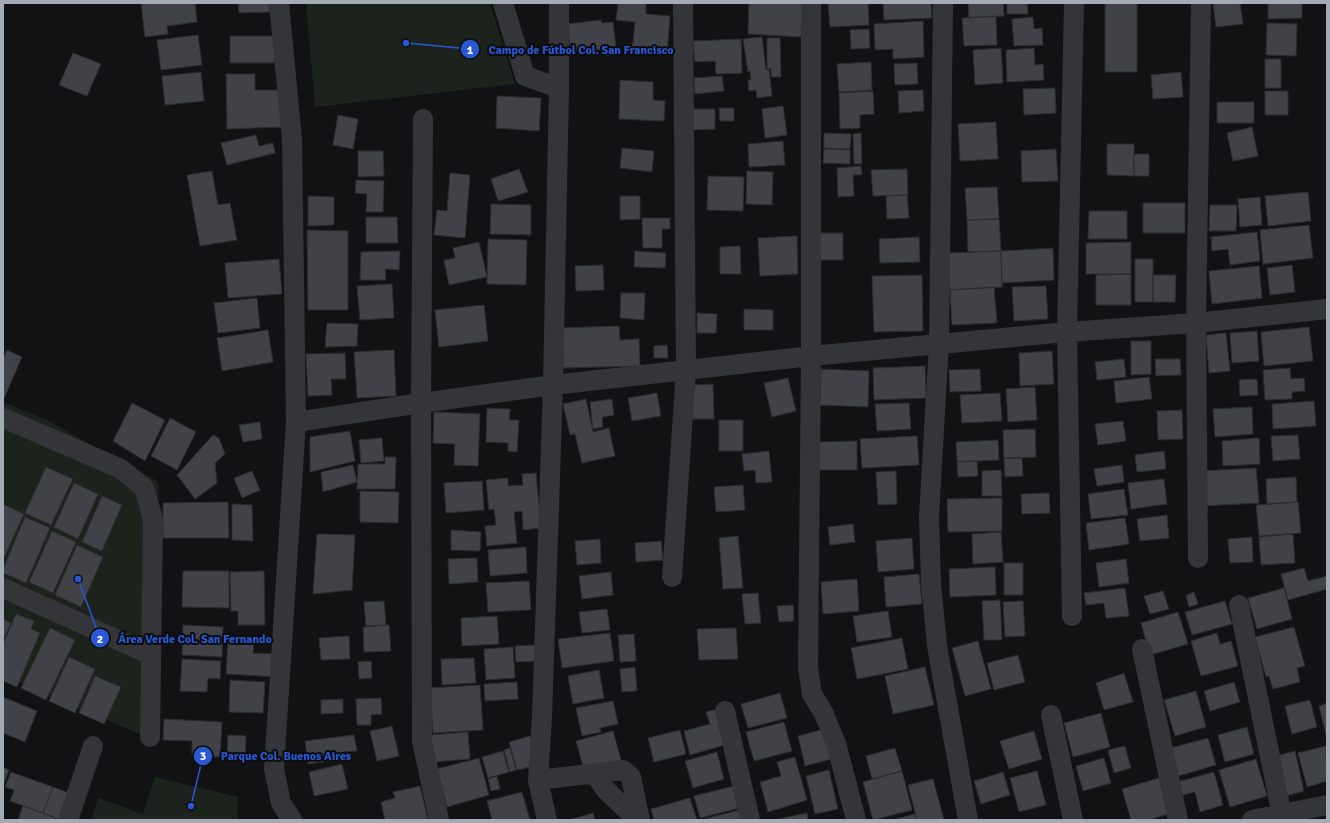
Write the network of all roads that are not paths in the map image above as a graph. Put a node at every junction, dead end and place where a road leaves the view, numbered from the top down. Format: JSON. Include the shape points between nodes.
{"nodes":[{"id":1,"x":279,"y":3,"type":"edge"},
{"id":2,"x":503,"y":3,"type":"edge"},
{"id":3,"x":559,"y":3,"type":"edge"},
{"id":4,"x":683,"y":3,"type":"edge"},
{"id":5,"x":811,"y":3,"type":"edge"},
{"id":6,"x":943,"y":3,"type":"edge"},
{"id":7,"x":1074,"y":3,"type":"edge"},
{"id":8,"x":1201,"y":3,"type":"edge"},
{"id":9,"x":559,"y":88,"type":"junction"},
{"id":10,"x":423,"y":119,"type":"dead end"},
{"id":11,"x":1327,"y":309,"type":"edge"},
{"id":12,"x":1196,"y":322,"type":"junction"},
{"id":13,"x":1068,"y":332,"type":"junction"},
{"id":14,"x":939,"y":344,"type":"junction"},
{"id":15,"x":812,"y":356,"type":"junction"},
{"id":16,"x":686,"y":370,"type":"junction"},
{"id":17,"x":553,"y":385,"type":"junction"},
{"id":18,"x":421,"y":403,"type":"junction"},
{"id":19,"x":3,"y":418,"type":"edge"},
{"id":20,"x":296,"y":422,"type":"junction"},
{"id":21,"x":1198,"y":558,"type":"dead end"},
{"id":22,"x":672,"y":577,"type":"dead end"},
{"id":23,"x":3,"y":588,"type":"edge"},
{"id":24,"x":1239,"y":605,"type":"dead end"},
{"id":25,"x":1072,"y":616,"type":"dead end"},
{"id":26,"x":1142,"y":649,"type":"dead end"},
{"id":27,"x":151,"y":655,"type":"junction"},
{"id":28,"x":725,"y":711,"type":"dead end"},
{"id":29,"x":1051,"y":715,"type":"dead end"},
{"id":30,"x":150,"y":737,"type":"dead end"},
{"id":31,"x":93,"y":746,"type":"dead end"},
{"id":32,"x":595,"y":774,"type":"junction"},
{"id":33,"x":538,"y":780,"type":"junction"},
{"id":34,"x":1327,"y":805,"type":"edge"},
{"id":35,"x":1282,"y":817,"type":"edge"},
{"id":36,"x":68,"y":820,"type":"edge"},
{"id":37,"x":292,"y":820,"type":"edge"},
{"id":38,"x":439,"y":820,"type":"edge"},
{"id":39,"x":547,"y":820,"type":"edge"},
{"id":40,"x":639,"y":820,"type":"edge"},
{"id":41,"x":750,"y":820,"type":"edge"},
{"id":42,"x":856,"y":820,"type":"edge"},
{"id":43,"x":968,"y":820,"type":"edge"},
{"id":44,"x":1073,"y":820,"type":"edge"},
{"id":45,"x":1178,"y":820,"type":"edge"},
{"id":46,"x":1252,"y":820,"type":"edge"}],
"edges":[{"from":1,"to":20,"type":"street","via":[[292,140]]},
{"from":2,"to":9,"type":"street","via":[[525,76]]},
{"from":3,"to":9,"type":"street"},
{"from":4,"to":16,"type":"street"},
{"from":5,"to":15,"type":"street"},
{"from":6,"to":14,"type":"street"},
{"from":7,"to":13,"type":"street"},
{"from":8,"to":12,"type":"street"},
{"from":9,"to":17,"type":"street"},
{"from":10,"to":18,"type":"street"},
{"from":11,"to":12,"type":"street"},
{"from":12,"to":13,"type":"street"},
{"from":12,"to":21,"type":"street"},
{"from":13,"to":14,"type":"street"},
{"from":13,"to":25,"type":"street"},
{"from":14,"to":15,"type":"street"},
{"from":14,"to":43,"type":"street","via":[[929,516],[930,584],[937,646]]},
{"from":15,"to":16,"type":"street"},
{"from":15,"to":42,"type":"street","via":[[808,668],[812,694],[836,743]]},
{"from":16,"to":17,"type":"street"},
{"from":16,"to":22,"type":"street"},
{"from":17,"to":18,"type":"street"},
{"from":17,"to":33,"type":"street","via":[[543,710]]},
{"from":18,"to":20,"type":"street"},
{"from":18,"to":38,"type":"street","via":[[422,741]]},
{"from":19,"to":27,"type":"street","via":[[121,469],[144,488],[153,519]]},
{"from":20,"to":37,"type":"street","via":[[274,769],[281,803]]},
{"from":23,"to":27,"type":"street"},
{"from":24,"to":35,"type":"street"},
{"from":26,"to":45,"type":"street"},
{"from":27,"to":30,"type":"street"},
{"from":28,"to":41,"type":"street"},
{"from":29,"to":44,"type":"street"},
{"from":31,"to":36,"type":"street"},
{"from":32,"to":33,"type":"street"},
{"from":32,"to":40,"type":"street","via":[[604,790]]},
{"from":32,"to":40,"type":"street","via":[[623,770],[631,777]]},
{"from":33,"to":39,"type":"street"},
{"from":34,"to":35,"type":"street"},
{"from":35,"to":46,"type":"street"}]}
